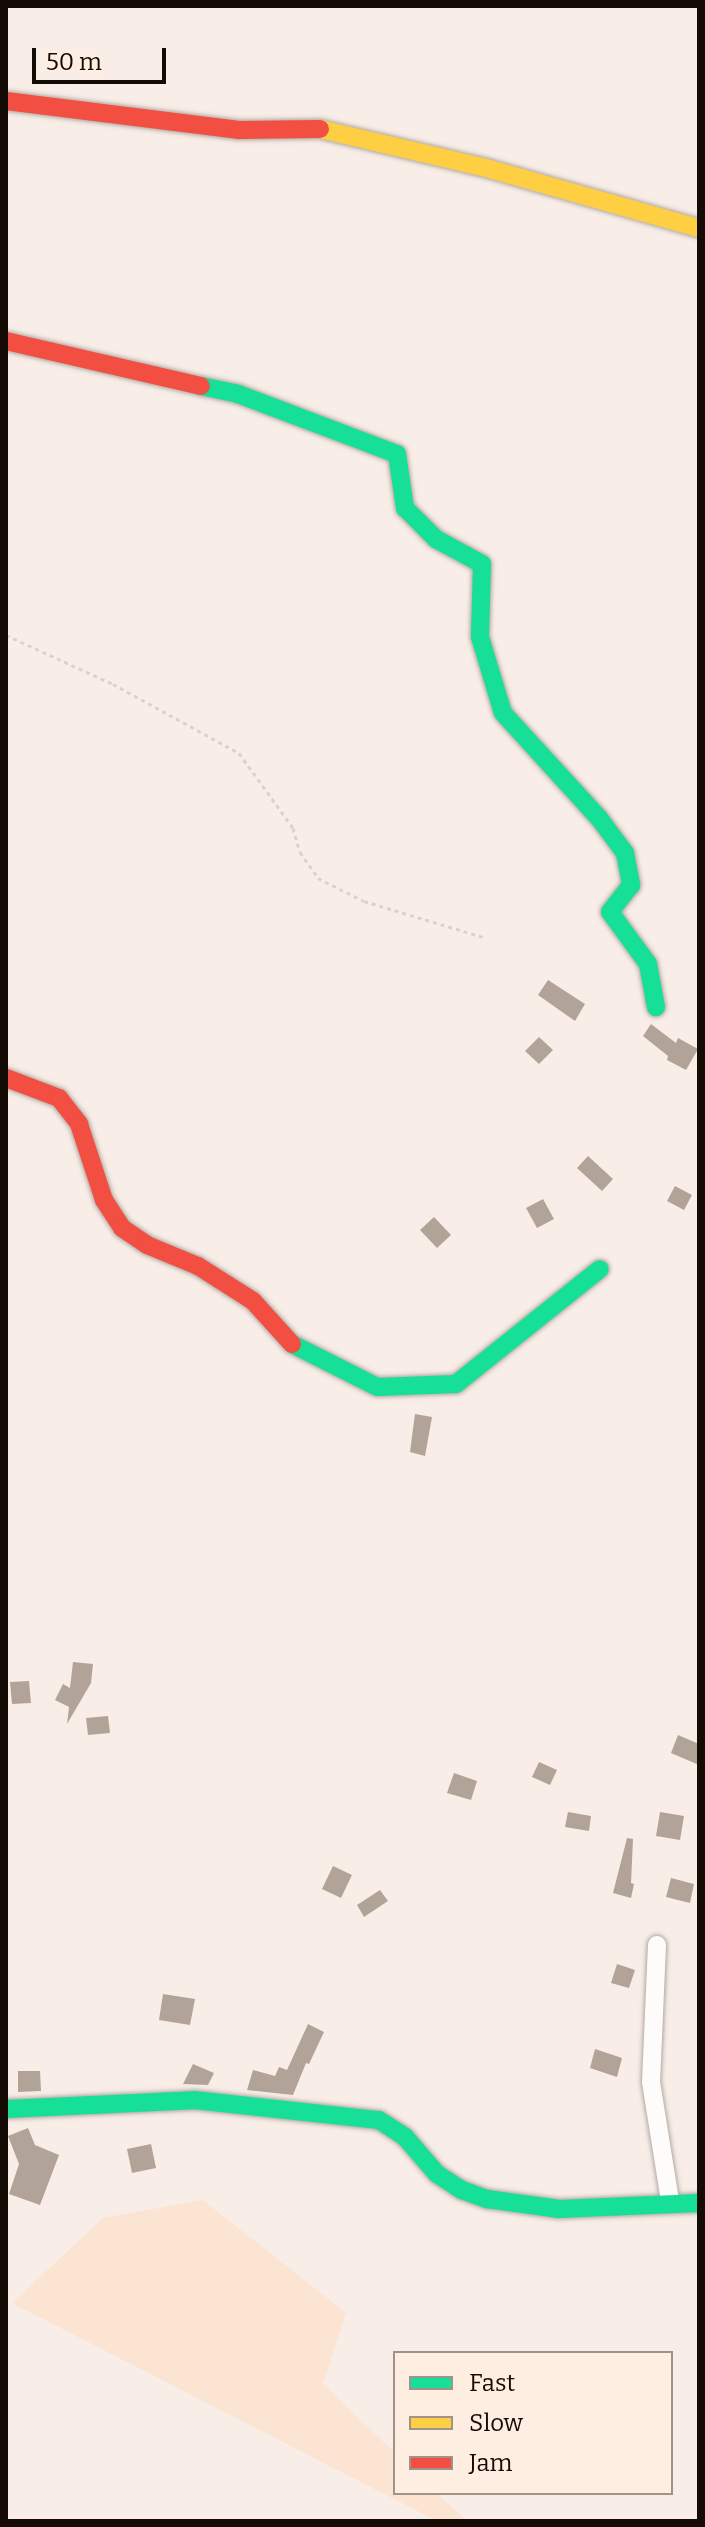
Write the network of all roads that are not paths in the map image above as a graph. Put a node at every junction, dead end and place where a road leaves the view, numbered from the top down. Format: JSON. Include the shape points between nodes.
{"nodes":[{"id":1,"x":6,"y":101,"type":"edge"},
{"id":2,"x":699,"y":228,"type":"edge"},
{"id":3,"x":6,"y":341,"type":"edge"},
{"id":4,"x":656,"y":1007,"type":"dead end"},
{"id":5,"x":6,"y":1078,"type":"edge"},
{"id":6,"x":600,"y":1269,"type":"dead end"},
{"id":7,"x":657,"y":1945,"type":"dead end"},
{"id":8,"x":6,"y":2109,"type":"edge"},
{"id":9,"x":670,"y":2201,"type":"junction"},
{"id":10,"x":699,"y":2203,"type":"edge"}],
"edges":[{"from":1,"to":2,"type":"street","via":[[239,130],[338,132]]},
{"from":3,"to":4,"type":"street","via":[[238,394],[397,454],[405,508],[436,539],[482,564],[480,637],[503,713],[625,853],[631,885],[610,912],[648,964]]},
{"from":5,"to":6,"type":"street","via":[[59,1098],[79,1124],[104,1200],[122,1228],[253,1301],[296,1349],[377,1387],[456,1384]]},
{"from":7,"to":9,"type":"street","via":[[651,2082]]},
{"from":8,"to":9,"type":"street","via":[[194,2100],[379,2120],[405,2137],[437,2174],[487,2199],[559,2209]]},
{"from":9,"to":10,"type":"street"}]}
